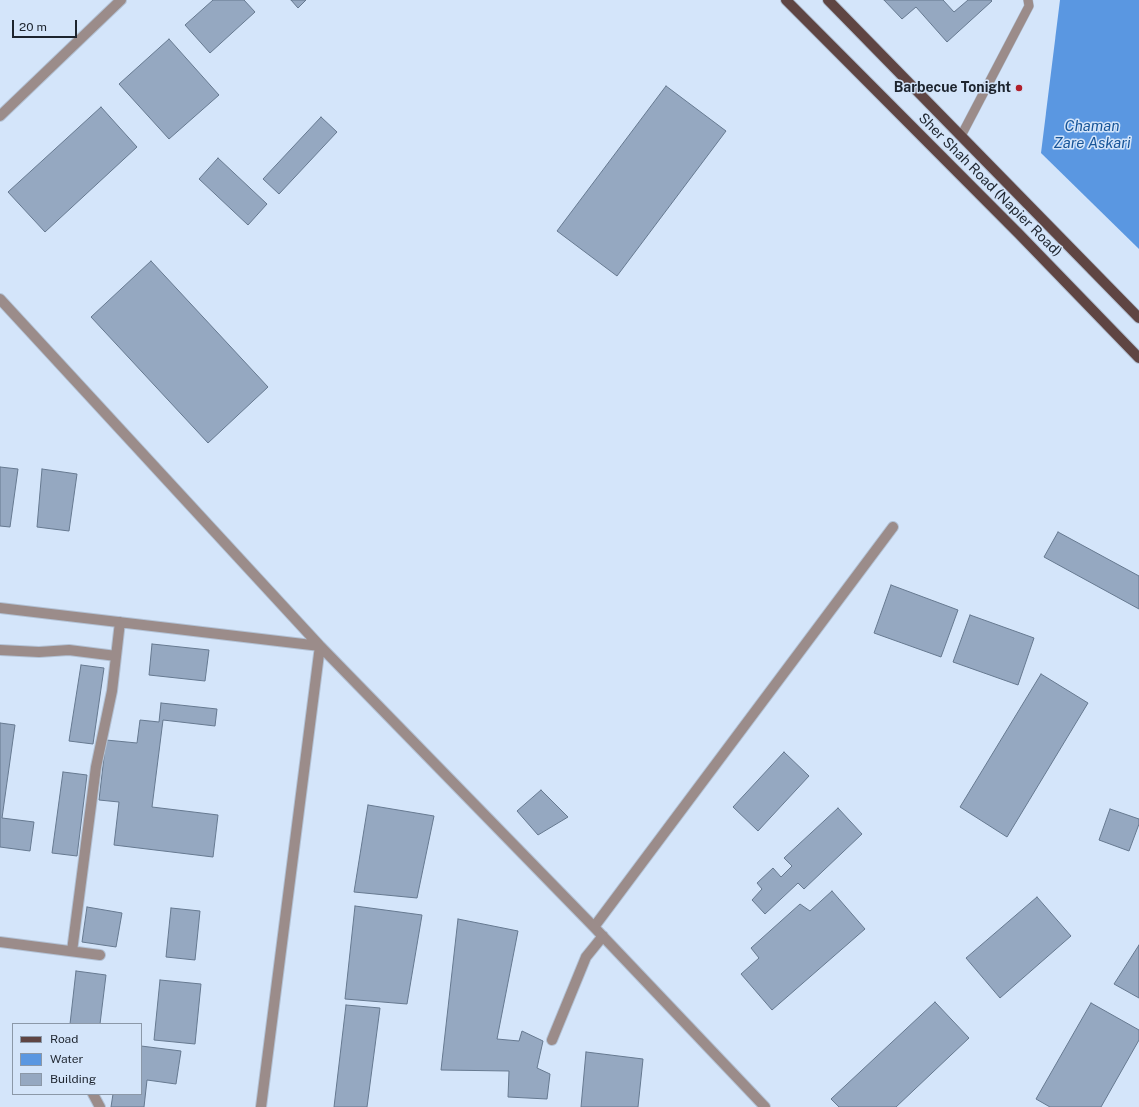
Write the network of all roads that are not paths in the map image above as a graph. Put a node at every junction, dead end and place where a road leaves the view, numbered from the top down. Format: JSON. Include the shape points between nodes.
{"nodes":[{"id":1,"x":121,"y":0,"type":"edge"},
{"id":2,"x":786,"y":0,"type":"edge"},
{"id":3,"x":828,"y":0,"type":"edge"},
{"id":4,"x":1028,"y":0,"type":"edge"},
{"id":5,"x":0,"y":116,"type":"edge"},
{"id":6,"x":961,"y":136,"type":"junction"},
{"id":7,"x":0,"y":299,"type":"edge"},
{"id":8,"x":1139,"y":318,"type":"edge"},
{"id":9,"x":1139,"y":358,"type":"edge"},
{"id":10,"x":893,"y":527,"type":"dead end"},
{"id":11,"x":0,"y":608,"type":"edge"},
{"id":12,"x":120,"y":622,"type":"junction"},
{"id":13,"x":320,"y":646,"type":"junction"},
{"id":14,"x":0,"y":650,"type":"edge"},
{"id":15,"x":116,"y":656,"type":"junction"},
{"id":16,"x":594,"y":927,"type":"junction"},
{"id":17,"x":603,"y":936,"type":"junction"},
{"id":18,"x":0,"y":942,"type":"edge"},
{"id":19,"x":72,"y":951,"type":"junction"},
{"id":20,"x":100,"y":955,"type":"dead end"},
{"id":21,"x":552,"y":1040,"type":"dead end"},
{"id":22,"x":94,"y":1095,"type":"edge"},
{"id":23,"x":100,"y":1107,"type":"edge"},
{"id":24,"x":261,"y":1107,"type":"edge"},
{"id":25,"x":765,"y":1107,"type":"edge"}],
"edges":[{"from":1,"to":5,"type":"street"},
{"from":2,"to":9,"type":"main road","name":"Sher Shah Road (Napier Road)"},
{"from":3,"to":6,"type":"main road","name":"Sher Shah Road (Napier Road)"},
{"from":4,"to":6,"type":"lane","via":[[1029,6]]},
{"from":6,"to":8,"type":"main road","name":"Sher Shah Road (Napier Road)"},
{"from":7,"to":13,"type":"street"},
{"from":10,"to":16,"type":"street"},
{"from":11,"to":12,"type":"street"},
{"from":12,"to":13,"type":"street"},
{"from":12,"to":15,"type":"street"},
{"from":13,"to":16,"type":"street"},
{"from":13,"to":24,"type":"street"},
{"from":14,"to":15,"type":"street","via":[[69,650]]},
{"from":15,"to":19,"type":"street","via":[[112,691],[96,767]]},
{"from":16,"to":17,"type":"street"},
{"from":17,"to":21,"type":"street","via":[[586,957]]},
{"from":17,"to":25,"type":"street"},
{"from":18,"to":19,"type":"street"},
{"from":19,"to":20,"type":"street"},
{"from":22,"to":23,"type":"street"}]}
